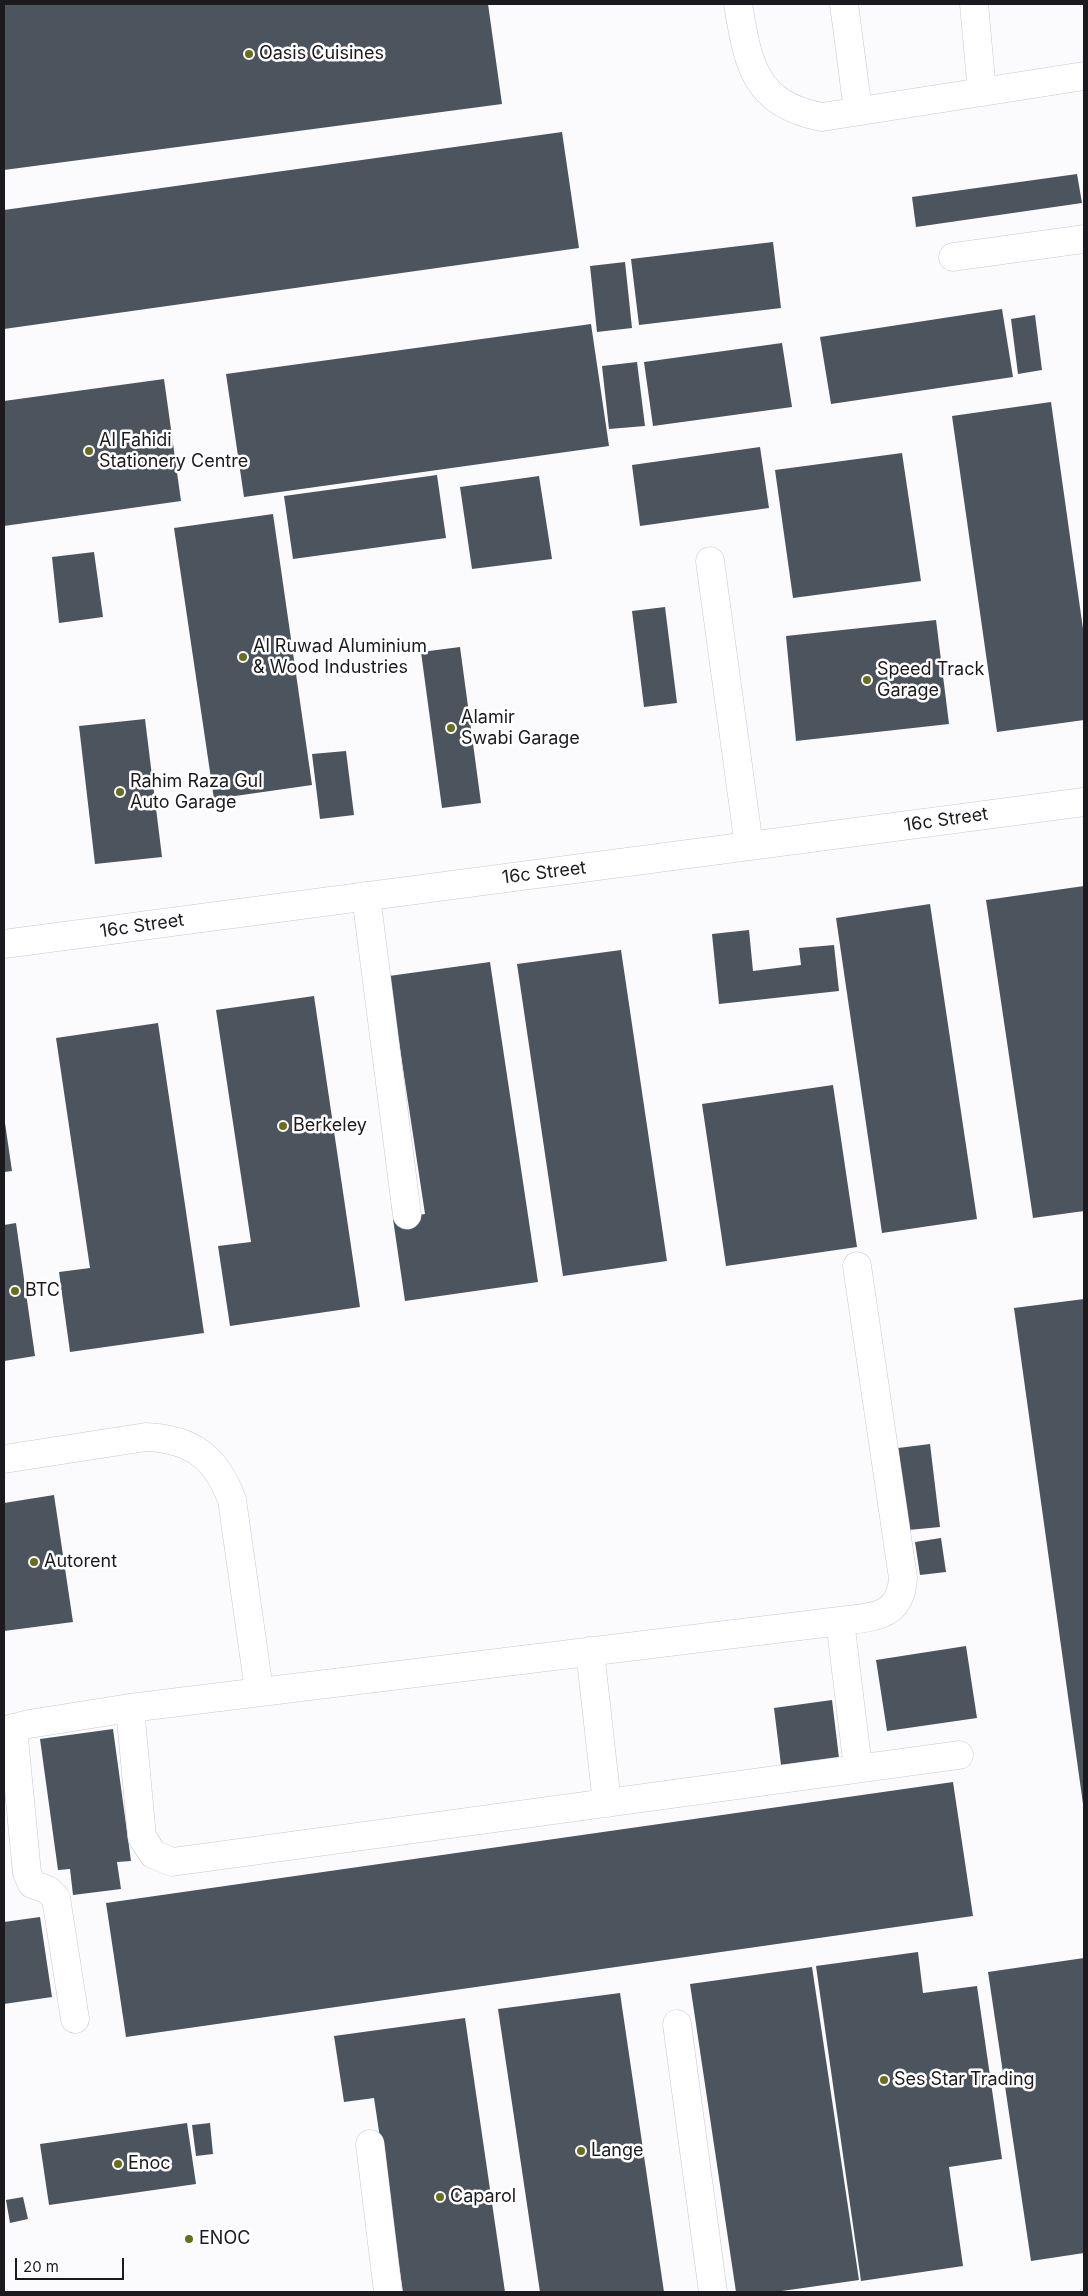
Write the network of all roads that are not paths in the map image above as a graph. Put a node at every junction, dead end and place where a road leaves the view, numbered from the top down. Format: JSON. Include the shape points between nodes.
{"nodes":[{"id":1,"x":738,"y":4,"type":"edge"},
{"id":2,"x":844,"y":4,"type":"edge"},
{"id":3,"x":974,"y":4,"type":"edge"},
{"id":4,"x":1084,"y":76,"type":"edge"},
{"id":5,"x":982,"y":92,"type":"junction"},
{"id":6,"x":858,"y":111,"type":"junction"},
{"id":7,"x":1084,"y":239,"type":"edge"},
{"id":8,"x":952,"y":257,"type":"dead end"},
{"id":9,"x":710,"y":561,"type":"dead end"},
{"id":10,"x":1084,"y":802,"type":"edge"},
{"id":11,"x":749,"y":846,"type":"junction"},
{"id":12,"x":366,"y":896,"type":"junction"},
{"id":13,"x":4,"y":944,"type":"edge"},
{"id":14,"x":407,"y":1215,"type":"dead end"},
{"id":15,"x":857,"y":1266,"type":"dead end"},
{"id":16,"x":4,"y":1458,"type":"edge"},
{"id":17,"x":840,"y":1621,"type":"junction"},
{"id":18,"x":590,"y":1651,"type":"junction"},
{"id":19,"x":259,"y":1690,"type":"junction"},
{"id":20,"x":130,"y":1708,"type":"junction"},
{"id":21,"x":8,"y":1730,"type":"edge"},
{"id":22,"x":959,"y":1755,"type":"dead end"},
{"id":23,"x":858,"y":1768,"type":"junction"},
{"id":24,"x":607,"y":1803,"type":"junction"},
{"id":25,"x":75,"y":2019,"type":"dead end"},
{"id":26,"x":677,"y":2024,"type":"dead end"},
{"id":27,"x":370,"y":2144,"type":"dead end"},
{"id":28,"x":388,"y":2292,"type":"edge"},
{"id":29,"x":713,"y":2292,"type":"edge"}],
"edges":[{"from":1,"to":6,"type":"lane","via":[[750,62],[768,91],[788,106],[808,114],[822,117]]},
{"from":2,"to":6,"type":"lane"},
{"from":3,"to":5,"type":"lane"},
{"from":4,"to":5,"type":"lane"},
{"from":5,"to":6,"type":"lane"},
{"from":7,"to":8,"type":"lane"},
{"from":9,"to":11,"type":"lane"},
{"from":10,"to":11,"type":"lane","name":"16c Street"},
{"from":11,"to":12,"type":"lane","name":"16c Street"},
{"from":12,"to":13,"type":"lane","name":"16c Street"},
{"from":12,"to":14,"type":"lane"},
{"from":15,"to":17,"type":"lane","via":[[903,1578],[899,1599],[883,1614]]},
{"from":16,"to":19,"type":"lane","via":[[146,1438],[166,1438],[201,1453],[225,1482],[232,1500]]},
{"from":17,"to":18,"type":"lane"},
{"from":17,"to":23,"type":"lane"},
{"from":18,"to":19,"type":"lane"},
{"from":18,"to":24,"type":"lane"},
{"from":19,"to":20,"type":"lane"},
{"from":20,"to":21,"type":"lane"},
{"from":20,"to":24,"type":"lane","via":[[142,1837],[153,1854],[172,1862]]},
{"from":21,"to":25,"type":"lane","via":[[27,1873],[32,1884],[48,1890],[56,1898]]},
{"from":22,"to":23,"type":"lane"},
{"from":23,"to":24,"type":"lane"},
{"from":26,"to":29,"type":"lane"},
{"from":27,"to":28,"type":"lane"}]}
